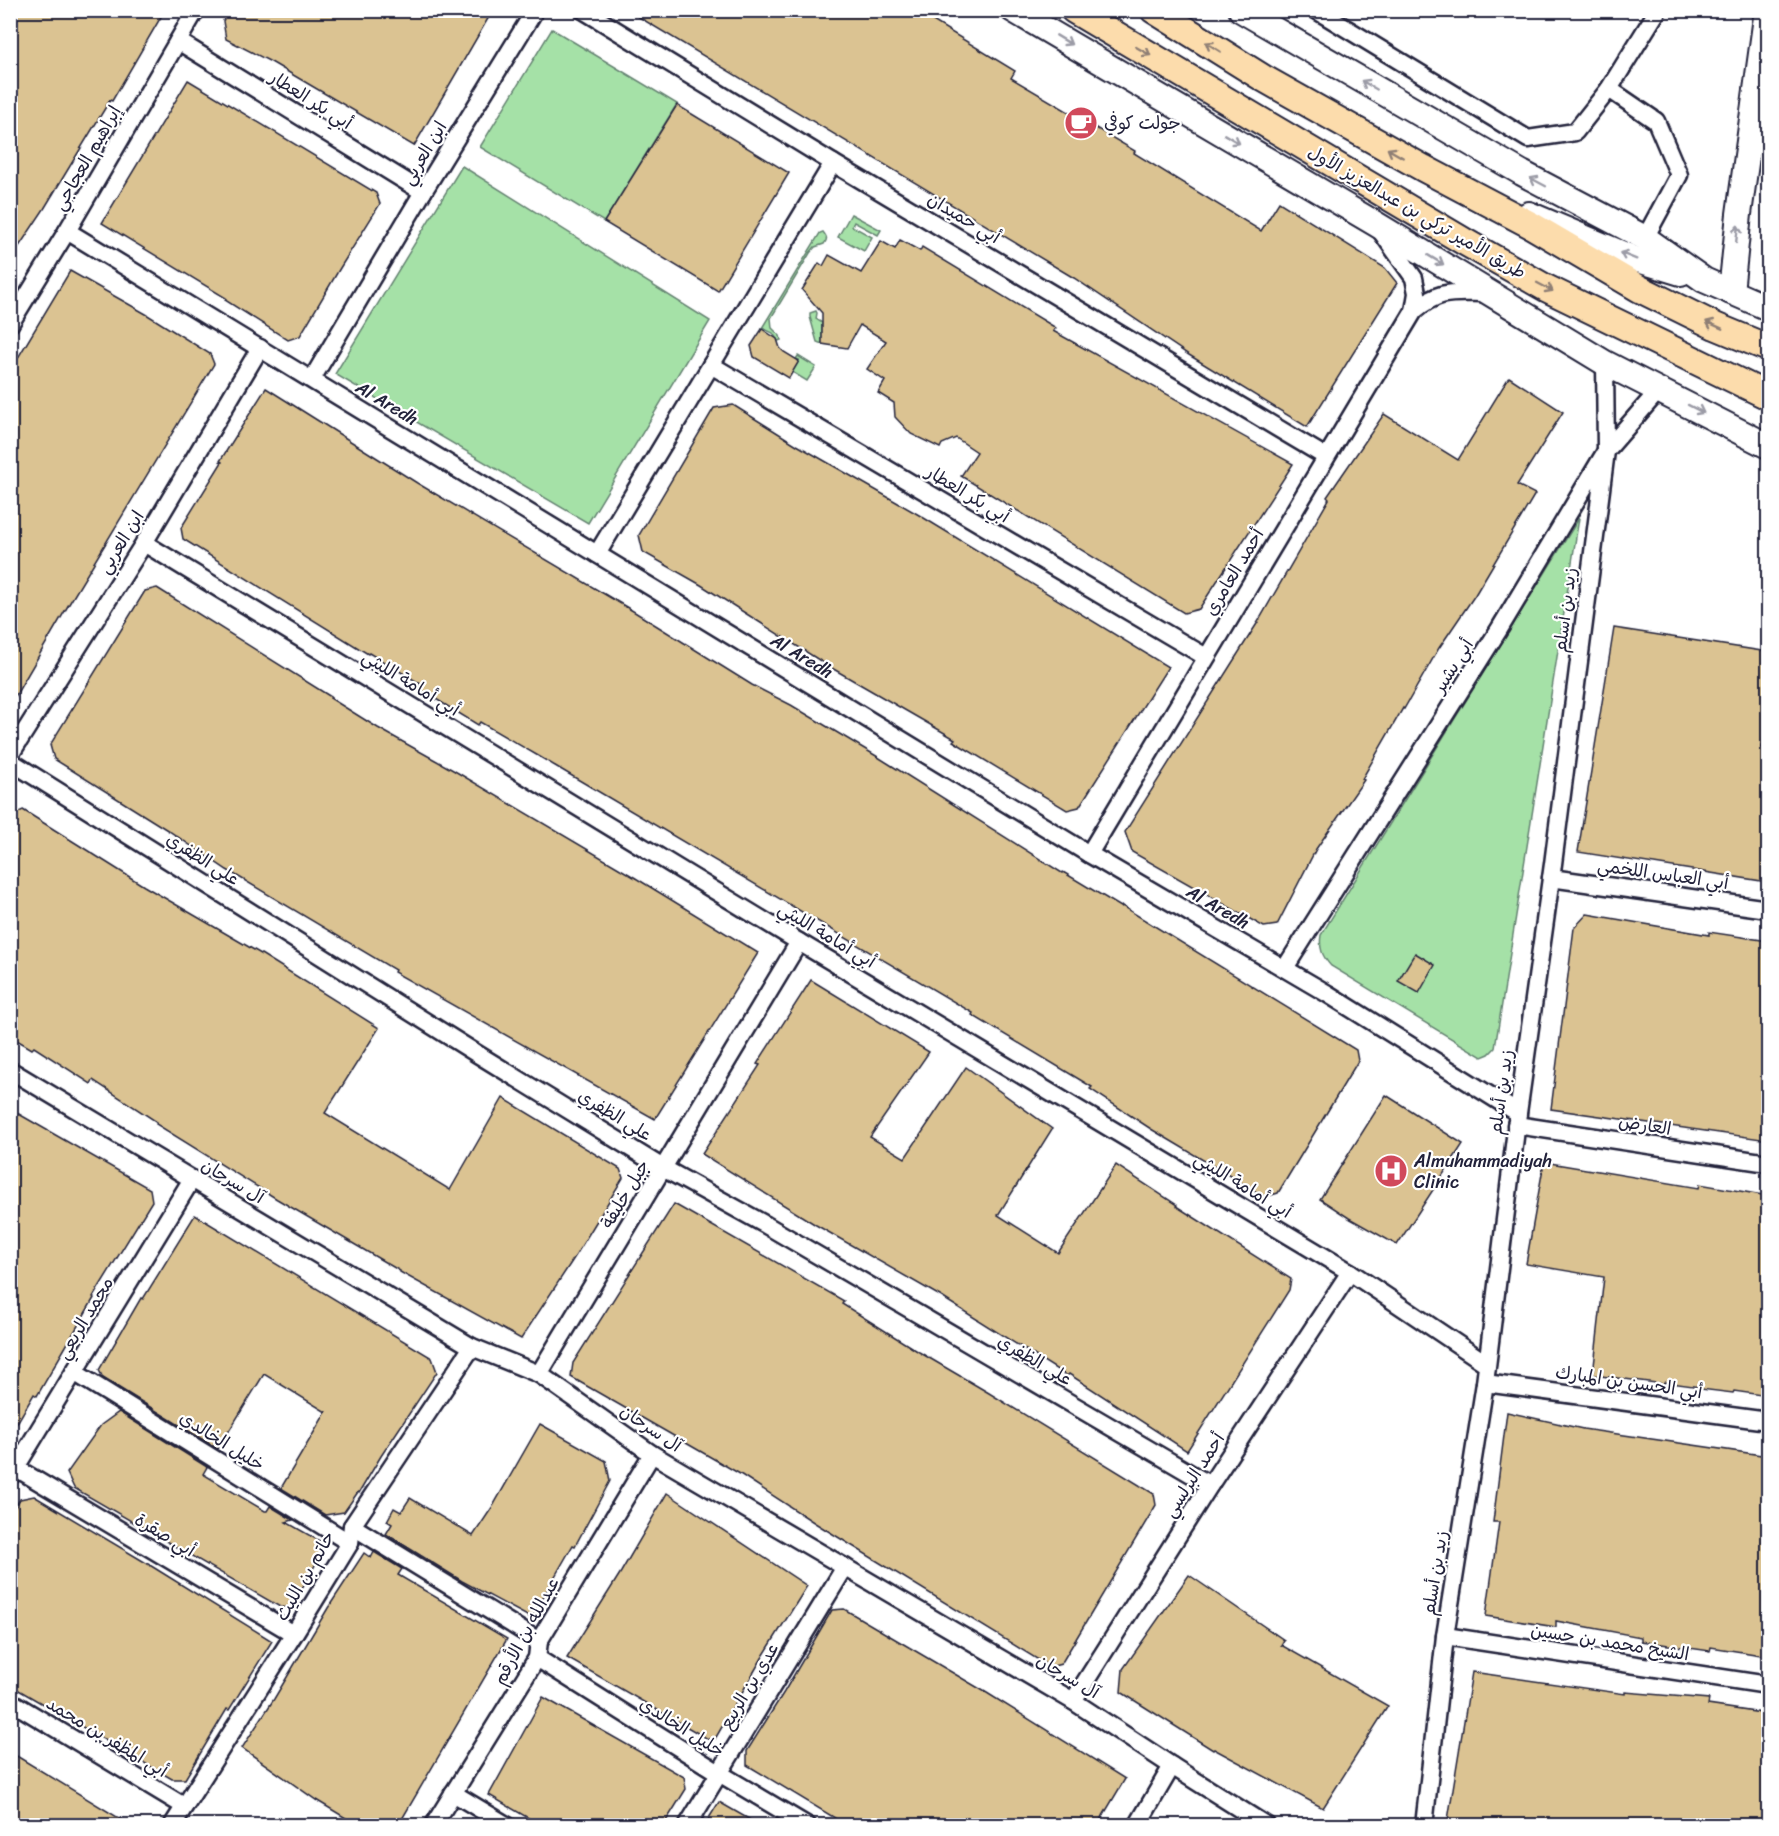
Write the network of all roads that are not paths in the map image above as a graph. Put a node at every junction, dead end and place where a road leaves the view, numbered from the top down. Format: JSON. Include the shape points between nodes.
{"nodes":[{"id":1,"x":196,"y":10,"type":"edge"},
{"id":2,"x":535,"y":10,"type":"edge"},
{"id":3,"x":583,"y":10,"type":"edge"},
{"id":4,"x":1013,"y":10,"type":"edge"},
{"id":5,"x":1074,"y":10,"type":"edge"},
{"id":6,"x":1154,"y":10,"type":"edge"},
{"id":7,"x":1241,"y":10,"type":"edge"},
{"id":8,"x":1316,"y":10,"type":"edge"},
{"id":9,"x":1658,"y":10,"type":"edge"},
{"id":10,"x":1767,"y":10,"type":"edge"},
{"id":11,"x":178,"y":41,"type":"junction"},
{"id":12,"x":1609,"y":89,"type":"junction"},
{"id":13,"x":833,"y":163,"type":"junction"},
{"id":14,"x":1423,"y":168,"type":"junction"},
{"id":15,"x":423,"y":192,"type":"junction"},
{"id":16,"x":1376,"y":224,"type":"junction"},
{"id":17,"x":67,"y":231,"type":"junction"},
{"id":18,"x":1645,"y":238,"type":"junction"},
{"id":19,"x":1704,"y":280,"type":"junction"},
{"id":20,"x":1490,"y":292,"type":"junction"},
{"id":21,"x":1731,"y":292,"type":"junction"},
{"id":22,"x":1768,"y":308,"type":"edge"},
{"id":23,"x":1414,"y":310,"type":"junction"},
{"id":24,"x":10,"y":324,"type":"edge"},
{"id":25,"x":260,"y":348,"type":"junction"},
{"id":26,"x":1768,"y":348,"type":"edge"},
{"id":27,"x":1605,"y":363,"type":"junction"},
{"id":28,"x":711,"y":365,"type":"junction"},
{"id":29,"x":312,"y":380,"type":"junction"},
{"id":30,"x":1659,"y":390,"type":"junction"},
{"id":31,"x":1768,"y":396,"type":"edge"},
{"id":32,"x":1768,"y":446,"type":"edge"},
{"id":33,"x":1606,"y":451,"type":"junction"},
{"id":34,"x":1326,"y":458,"type":"junction"},
{"id":35,"x":144,"y":543,"type":"junction"},
{"id":36,"x":597,"y":554,"type":"junction"},
{"id":37,"x":1206,"y":657,"type":"junction"},
{"id":38,"x":10,"y":755,"type":"edge"},
{"id":39,"x":10,"y":761,"type":"edge"},
{"id":40,"x":1089,"y":854,"type":"junction"},
{"id":41,"x":1551,"y":878,"type":"junction"},
{"id":42,"x":1768,"y":909,"type":"edge"},
{"id":43,"x":799,"y":942,"type":"junction"},
{"id":44,"x":1285,"y":968,"type":"junction"},
{"id":45,"x":10,"y":1070,"type":"edge"},
{"id":46,"x":1517,"y":1119,"type":"junction"},
{"id":47,"x":1768,"y":1163,"type":"edge"},
{"id":48,"x":663,"y":1168,"type":"junction"},
{"id":49,"x":192,"y":1179,"type":"junction"},
{"id":50,"x":1350,"y":1272,"type":"junction"},
{"id":51,"x":472,"y":1347,"type":"junction"},
{"id":52,"x":1487,"y":1364,"type":"junction"},
{"id":53,"x":74,"y":1372,"type":"junction"},
{"id":54,"x":539,"y":1374,"type":"junction"},
{"id":55,"x":1485,"y":1383,"type":"junction"},
{"id":56,"x":1768,"y":1421,"type":"edge"},
{"id":57,"x":652,"y":1454,"type":"junction"},
{"id":58,"x":13,"y":1472,"type":"edge"},
{"id":59,"x":1210,"y":1485,"type":"junction"},
{"id":60,"x":351,"y":1535,"type":"junction"},
{"id":61,"x":845,"y":1567,"type":"junction"},
{"id":62,"x":294,"y":1634,"type":"junction"},
{"id":63,"x":1445,"y":1636,"type":"junction"},
{"id":64,"x":539,"y":1641,"type":"junction"},
{"id":65,"x":537,"y":1658,"type":"junction"},
{"id":66,"x":1768,"y":1686,"type":"edge"},
{"id":67,"x":10,"y":1701,"type":"edge"},
{"id":68,"x":1073,"y":1701,"type":"junction"},
{"id":69,"x":1172,"y":1766,"type":"junction"},
{"id":70,"x":719,"y":1773,"type":"junction"},
{"id":71,"x":453,"y":1793,"type":"junction"},
{"id":72,"x":184,"y":1806,"type":"junction"},
{"id":73,"x":172,"y":1826,"type":"edge"},
{"id":74,"x":433,"y":1826,"type":"edge"},
{"id":75,"x":508,"y":1826,"type":"edge"},
{"id":76,"x":687,"y":1826,"type":"edge"},
{"id":77,"x":808,"y":1826,"type":"edge"},
{"id":78,"x":1137,"y":1826,"type":"edge"},
{"id":79,"x":1268,"y":1826,"type":"edge"},
{"id":80,"x":1424,"y":1826,"type":"edge"}],
"edges":[{"from":1,"to":11,"type":"street","name":"إبراهيم العجاجي"},
{"from":2,"to":15,"type":"street","name":"ابن العربي"},
{"from":3,"to":13,"type":"street","name":"أبي حميدان"},
{"from":4,"to":16,"type":"main road","one_way":true},
{"from":5,"to":31,"type":"main road","name":"طريق الأمير تركي بن عبدالعزيز الأول","one_way":true,"via":[[1546,288]]},
{"from":14,"to":6,"type":"main road","one_way":true,"via":[[1263,78]]},
{"from":18,"to":7,"type":"main road","one_way":true,"via":[[1511,168]]},
{"from":8,"to":12,"type":"street","via":[[1528,139],[1575,132]]},
{"from":9,"to":12,"type":"street"},
{"from":21,"to":10,"type":"main road","one_way":true},
{"from":11,"to":15,"type":"street","name":"أبي بكر العطار"},
{"from":11,"to":17,"type":"street","name":"إبراهيم العجاجي"},
{"from":12,"to":18,"type":"street","via":[[1656,121],[1679,175]]},
{"from":13,"to":28,"type":"street"},
{"from":13,"to":34,"type":"street","name":"أبي حميدان"},
{"from":19,"to":14,"type":"main road","one_way":true,"via":[[1635,259]]},
{"from":26,"to":14,"type":"main road","one_way":true,"via":[[1640,289]]},
{"from":15,"to":29,"type":"street","name":"ابن العربي"},
{"from":16,"to":20,"type":"main road","one_way":true},
{"from":16,"to":23,"type":"street","via":[[1414,278]]},
{"from":17,"to":24,"type":"street","name":"إبراهيم العجاجي"},
{"from":17,"to":25,"type":"street","name":"Al Aredh"},
{"from":18,"to":19,"type":"main road"},
{"from":19,"to":21,"type":"main road"},
{"from":20,"to":23,"type":"street","via":[[1441,293]]},
{"from":20,"to":27,"type":"main road"},
{"from":21,"to":22,"type":"main road"},
{"from":23,"to":34,"type":"street","name":"أحمد العامري"},
{"from":25,"to":29,"type":"street","name":"Al Aredh"},
{"from":25,"to":35,"type":"street","name":"ابن العربي"},
{"from":27,"to":30,"type":"main road"},
{"from":27,"to":33,"type":"street","name":"زيد بن أسلم"},
{"from":28,"to":36,"type":"street"},
{"from":28,"to":37,"type":"street","name":"أبي بكر العطار"},
{"from":29,"to":36,"type":"street","name":"Al Aredh"},
{"from":30,"to":32,"type":"main road","one_way":true},
{"from":30,"to":33,"type":"street","name":"أبي بشير"},
{"from":33,"to":41,"type":"street","name":"زيد بن أسلم"},
{"from":33,"to":44,"type":"street","name":"أبي بشير","via":[[1500,628]]},
{"from":34,"to":37,"type":"street","name":"أحمد العامري"},
{"from":35,"to":38,"type":"street","name":"ابن العربي"},
{"from":35,"to":43,"type":"street","name":"أبي أمامة الليثي"},
{"from":36,"to":40,"type":"street","name":"Al Aredh"},
{"from":37,"to":40,"type":"street","name":"أحمد العامري"},
{"from":39,"to":48,"type":"street","name":"علي الظفري"},
{"from":40,"to":44,"type":"street","name":"Al Aredh"},
{"from":41,"to":42,"type":"street","name":"أبي العباس اللخمي"},
{"from":41,"to":46,"type":"street","name":"زيد بن أسلم"},
{"from":43,"to":48,"type":"street","name":"جبل خليفة"},
{"from":43,"to":50,"type":"street","name":"أبي أمامة الليثي"},
{"from":44,"to":46,"type":"street","name":"Al Aredh"},
{"from":45,"to":49,"type":"street","name":"آل سرحان"},
{"from":46,"to":47,"type":"street","name":"العارض"},
{"from":46,"to":52,"type":"street","name":"زيد بن أسلم"},
{"from":48,"to":54,"type":"street","name":"جبل خليفة"},
{"from":48,"to":59,"type":"street","name":"علي الظفري","via":[[766,1224]]},
{"from":49,"to":51,"type":"street","name":"آل سرحان"},
{"from":49,"to":53,"type":"street","name":"محمد الربعي"},
{"from":50,"to":52,"type":"street","name":"أبي أمامة الليثي"},
{"from":50,"to":59,"type":"street","name":"أحمد البرلسي"},
{"from":51,"to":54,"type":"street","name":"آل سرحان"},
{"from":51,"to":60,"type":"street","name":"حاتم بن الليث"},
{"from":52,"to":55,"type":"street","name":"زيد بن أسلم"},
{"from":53,"to":58,"type":"street","name":"محمد الربعي"},
{"from":53,"to":60,"type":"street","name":"خليل الخالدي"},
{"from":54,"to":57,"type":"street","name":"آل سرحان"},
{"from":55,"to":56,"type":"street","name":"أبي الحسن بن المبارك"},
{"from":55,"to":63,"type":"street","name":"زيد بن أسلم"},
{"from":57,"to":61,"type":"street","name":"آل سرحان"},
{"from":57,"to":64,"type":"street","name":"عبدالله بن الأرقم"},
{"from":58,"to":62,"type":"street","name":"أبي صقرة"},
{"from":59,"to":68,"type":"street","name":"أحمد البرلسي"},
{"from":60,"to":62,"type":"street","name":"حاتم بن الليث"},
{"from":60,"to":64,"type":"street","name":"خليل الخالدي"},
{"from":61,"to":68,"type":"street","name":"آل سرحان"},
{"from":61,"to":70,"type":"street","name":"عدي بن الربيع"},
{"from":62,"to":72,"type":"street","name":"حاتم بن الليث"},
{"from":63,"to":66,"type":"street","name":"الشيخ محمد بن حسين"},
{"from":63,"to":80,"type":"street","name":"زيد بن أسلم"},
{"from":64,"to":65,"type":"street","name":"عبدالله بن الأرقم"},
{"from":65,"to":70,"type":"street","name":"خليل الخالدي"},
{"from":65,"to":71,"type":"street","name":"عبدالله بن الأرقم"},
{"from":67,"to":72,"type":"street","name":"أبي المظفر بن محمد"},
{"from":68,"to":69,"type":"street","name":"آل سرحان"},
{"from":69,"to":78,"type":"street"},
{"from":69,"to":79,"type":"street","name":"آل سرحان"},
{"from":70,"to":76,"type":"street","name":"عدي بن الربيع"},
{"from":70,"to":77,"type":"street","name":"خليل الخالدي"},
{"from":71,"to":74,"type":"street","name":"عبدالله بن الأرقم"},
{"from":71,"to":75,"type":"street"},
{"from":72,"to":73,"type":"street","name":"حاتم بن الليث"}]}
